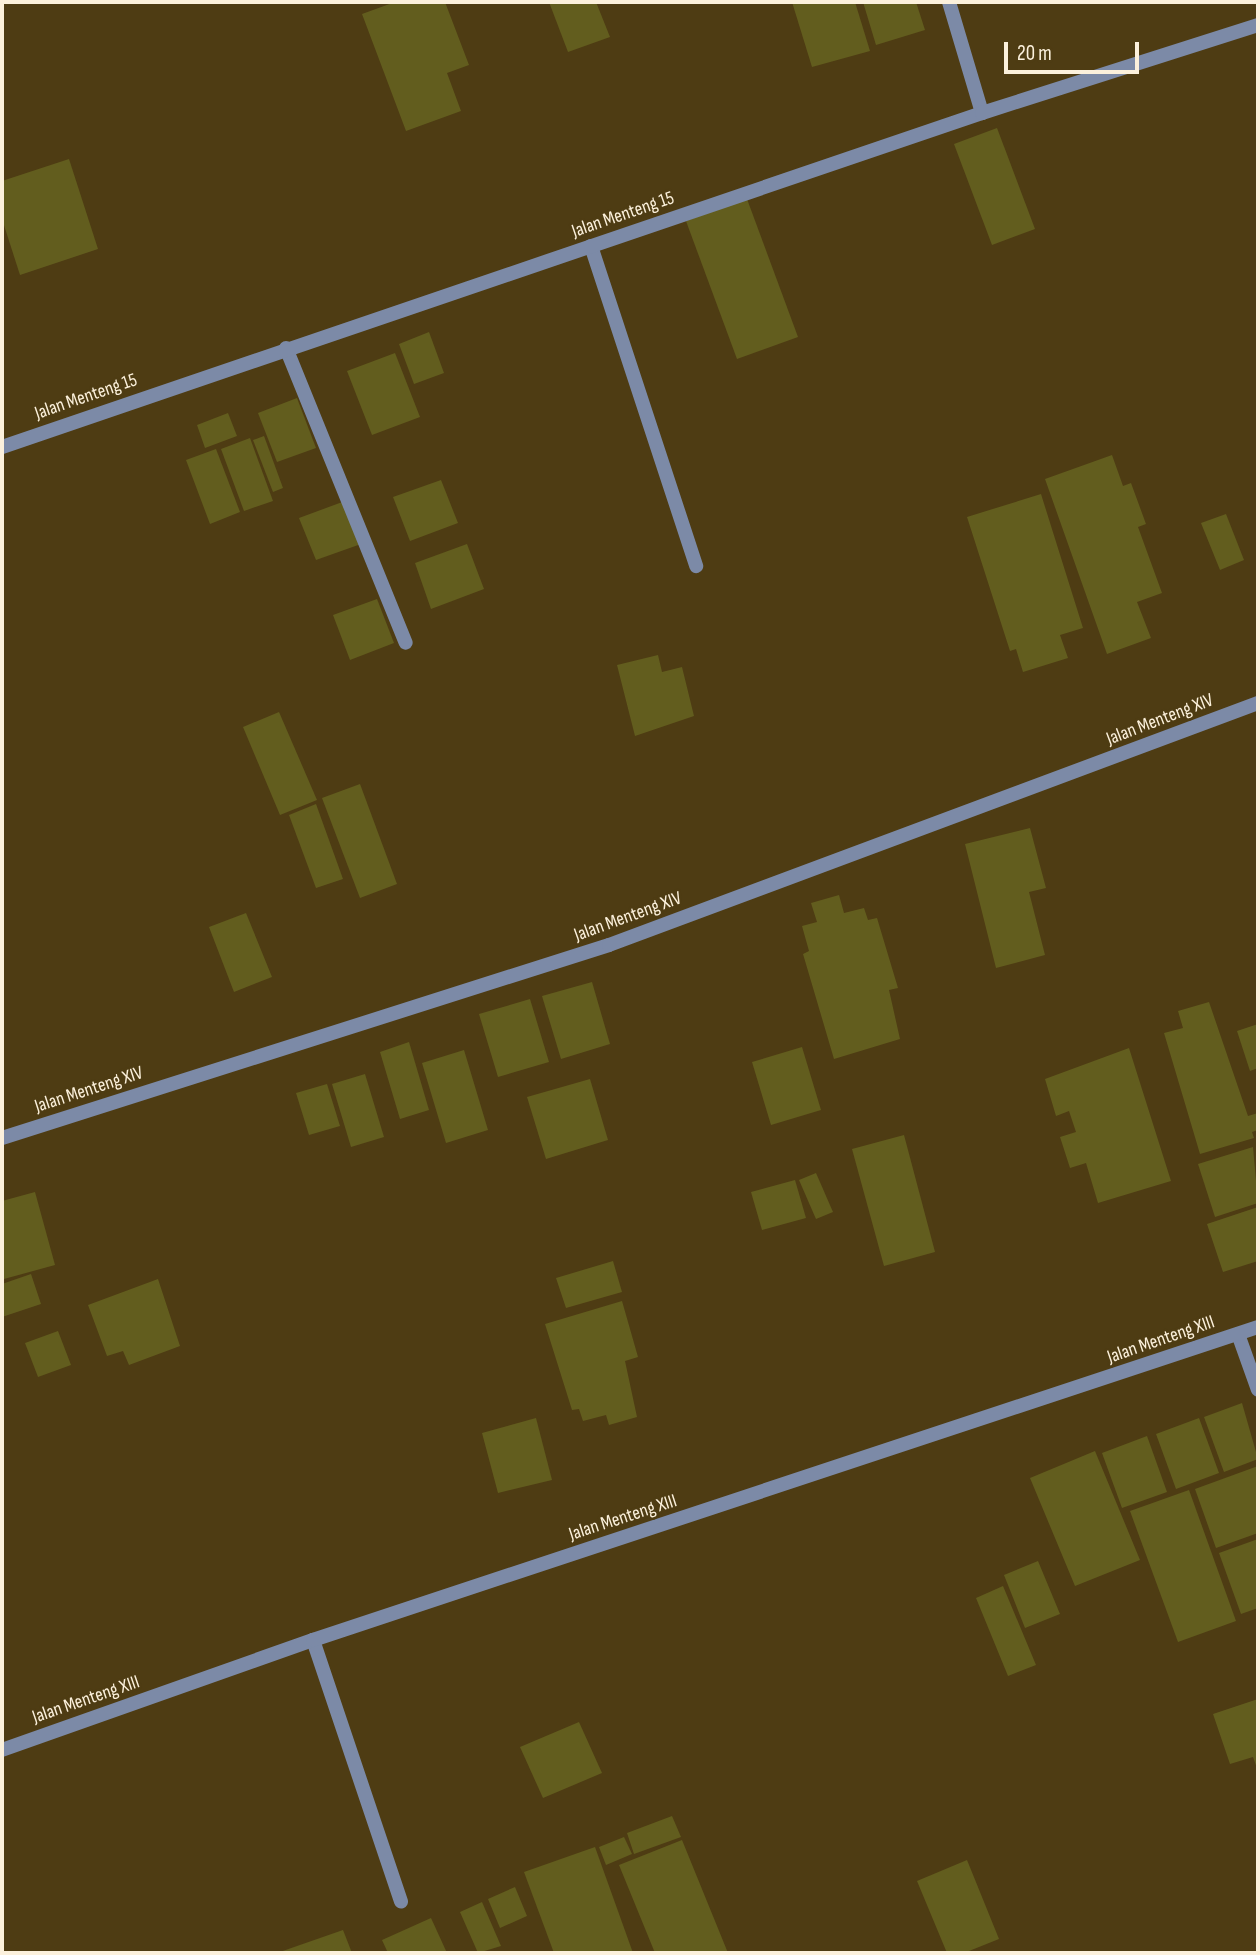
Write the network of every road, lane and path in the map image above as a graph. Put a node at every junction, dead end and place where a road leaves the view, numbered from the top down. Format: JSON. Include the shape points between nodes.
{"nodes":[{"id":1,"x":949,"y":2,"type":"edge"},
{"id":2,"x":1258,"y":25,"type":"edge"},
{"id":3,"x":982,"y":113,"type":"junction"},
{"id":4,"x":591,"y":246,"type":"junction"},
{"id":5,"x":286,"y":348,"type":"junction"},
{"id":6,"x":2,"y":447,"type":"edge"},
{"id":7,"x":696,"y":566,"type":"dead end"},
{"id":8,"x":406,"y":643,"type":"dead end"},
{"id":9,"x":1258,"y":703,"type":"edge"},
{"id":10,"x":2,"y":1138,"type":"edge"},
{"id":11,"x":1258,"y":1327,"type":"edge"},
{"id":12,"x":1238,"y":1334,"type":"junction"},
{"id":13,"x":1258,"y":1390,"type":"edge"},
{"id":14,"x":313,"y":1640,"type":"junction"},
{"id":15,"x":2,"y":1750,"type":"edge"},
{"id":16,"x":401,"y":1902,"type":"dead end"}],
"edges":[{"from":1,"to":3,"type":"street"},
{"from":2,"to":3,"type":"street","name":"Jalan Menteng 15"},
{"from":3,"to":4,"type":"street","name":"Jalan Menteng 15"},
{"from":4,"to":5,"type":"street","name":"Jalan Menteng 15"},
{"from":4,"to":7,"type":"street"},
{"from":5,"to":6,"type":"street","name":"Jalan Menteng 15"},
{"from":5,"to":8,"type":"street"},
{"from":9,"to":10,"type":"street","name":"Jalan Menteng XIV","via":[[609,945]]},
{"from":11,"to":12,"type":"street","name":"Jalan Menteng XIII"},
{"from":12,"to":13,"type":"street"},
{"from":12,"to":14,"type":"street","name":"Jalan Menteng XIII"},
{"from":14,"to":15,"type":"street","name":"Jalan Menteng XIII"},
{"from":14,"to":16,"type":"street"}]}
